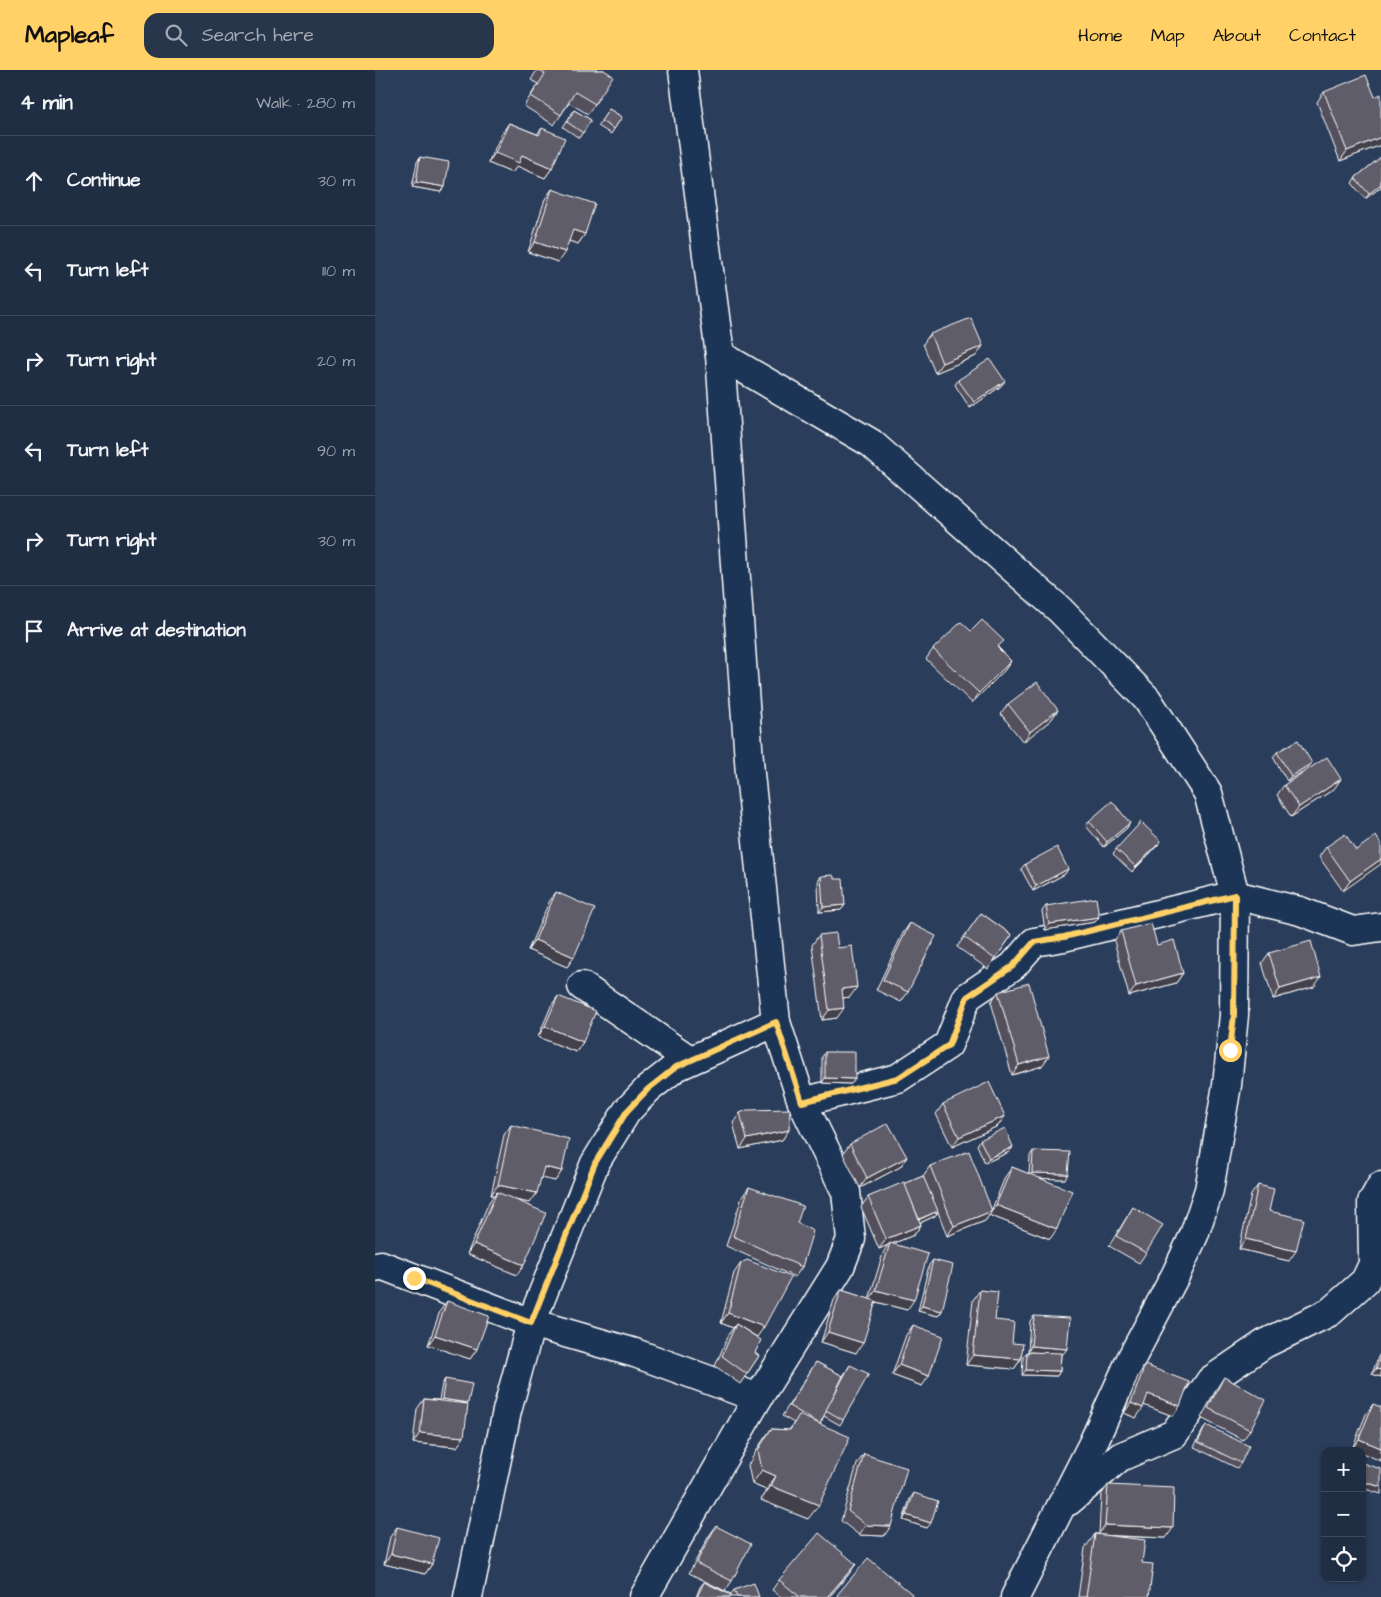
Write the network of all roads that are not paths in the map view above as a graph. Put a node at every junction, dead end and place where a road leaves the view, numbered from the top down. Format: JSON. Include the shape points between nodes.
{"nodes":[{"id":1,"x":683,"y":70,"type":"edge"},
{"id":2,"x":720,"y":355,"type":"junction"},
{"id":3,"x":1235,"y":895,"type":"junction"},
{"id":4,"x":1381,"y":926,"type":"edge"},
{"id":5,"x":582,"y":986,"type":"dead end"},
{"id":6,"x":776,"y":1022,"type":"junction"},
{"id":7,"x":690,"y":1060,"type":"junction"},
{"id":8,"x":802,"y":1102,"type":"junction"},
{"id":9,"x":1381,"y":1186,"type":"edge"},
{"id":10,"x":1377,"y":1266,"type":"edge"},
{"id":11,"x":375,"y":1267,"type":"edge"},
{"id":12,"x":531,"y":1323,"type":"junction"},
{"id":13,"x":758,"y":1398,"type":"junction"},
{"id":14,"x":1058,"y":1510,"type":"junction"},
{"id":15,"x":468,"y":1597,"type":"edge"},
{"id":16,"x":644,"y":1597,"type":"edge"},
{"id":17,"x":1015,"y":1597,"type":"edge"}],
"edges":[{"from":1,"to":2,"type":"street"},
{"from":2,"to":3,"type":"street","via":[[871,443],[1060,610],[1147,698],[1208,793]]},
{"from":2,"to":6,"type":"street","via":[[750,774]]},
{"from":3,"to":4,"type":"street","via":[[1300,911],[1353,931]]},
{"from":3,"to":8,"type":"street","via":[[1034,942],[1013,966],[967,997],[949,1045],[898,1078]]},
{"from":3,"to":14,"type":"street","via":[[1233,1023],[1227,1085],[1209,1190],[1194,1235]]},
{"from":5,"to":7,"type":"street"},
{"from":6,"to":7,"type":"street"},
{"from":6,"to":8,"type":"street"},
{"from":7,"to":12,"type":"street","via":[[648,1089],[627,1111],[595,1163]]},
{"from":8,"to":13,"type":"street","via":[[846,1192],[851,1239],[840,1267]]},
{"from":9,"to":10,"type":"street","via":[[1372,1202]]},
{"from":10,"to":14,"type":"street","via":[[1330,1312],[1264,1344],[1211,1380],[1174,1434],[1120,1457]]},
{"from":11,"to":12,"type":"street","via":[[381,1265]]},
{"from":12,"to":13,"type":"street","via":[[635,1352]]},
{"from":12,"to":15,"type":"street","via":[[507,1412]]},
{"from":13,"to":16,"type":"street"},
{"from":14,"to":17,"type":"street"}]}
